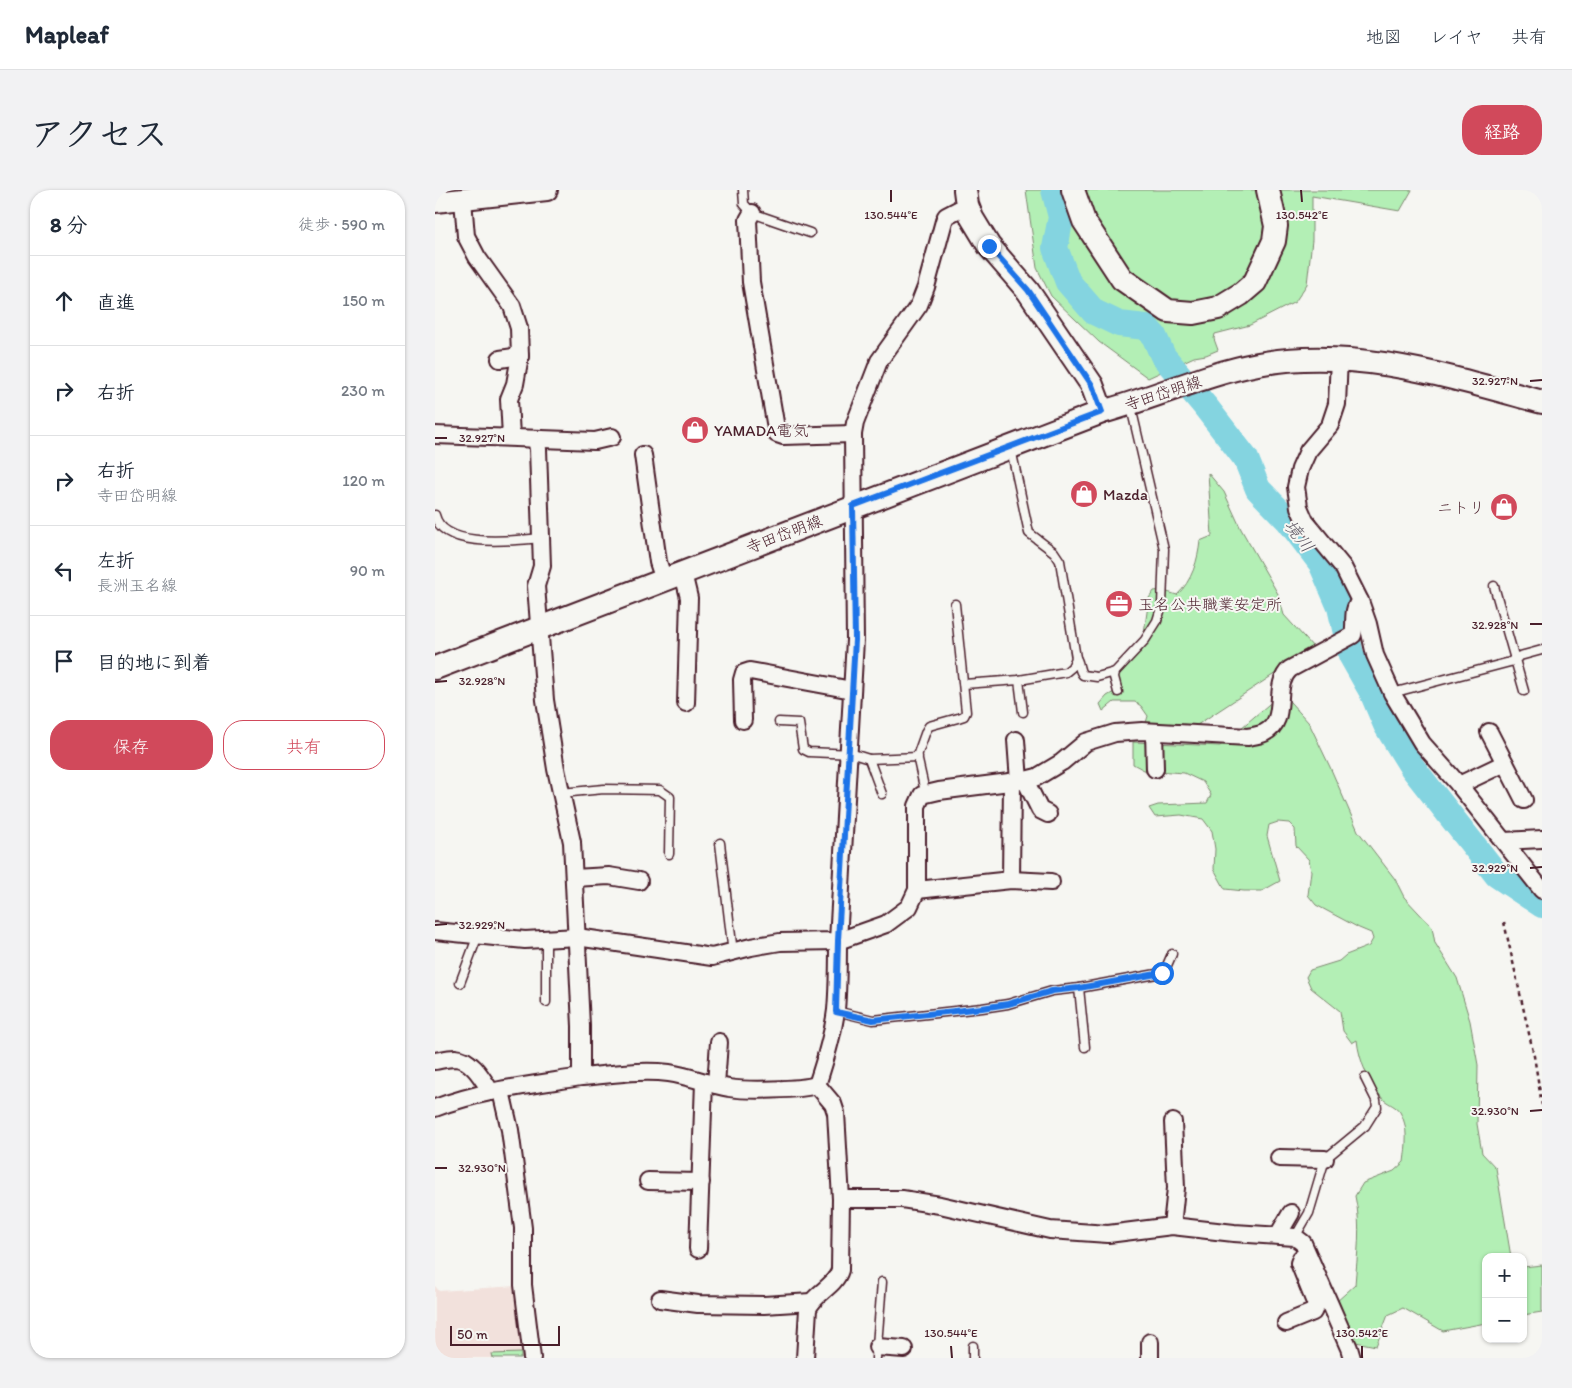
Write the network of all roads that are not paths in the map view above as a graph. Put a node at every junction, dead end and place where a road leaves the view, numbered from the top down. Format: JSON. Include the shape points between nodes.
{"nodes":[{"id":1,"x":547,"y":190,"type":"edge"},
{"id":2,"x":743,"y":190,"type":"edge"},
{"id":3,"x":1073,"y":190,"type":"edge"},
{"id":4,"x":1268,"y":190,"type":"edge"},
{"id":5,"x":966,"y":198,"type":"edge"},
{"id":6,"x":463,"y":200,"type":"junction"},
{"id":7,"x":435,"y":202,"type":"edge"},
{"id":8,"x":752,"y":213,"type":"junction"},
{"id":9,"x":810,"y":233,"type":"dead end"},
{"id":10,"x":520,"y":356,"type":"junction"},
{"id":11,"x":1339,"y":358,"type":"junction"},
{"id":12,"x":500,"y":359,"type":"dead end"},
{"id":13,"x":1542,"y":402,"type":"edge"},
{"id":14,"x":1130,"y":405,"type":"junction"},
{"id":15,"x":1102,"y":412,"type":"junction"},
{"id":16,"x":853,"y":434,"type":"junction"},
{"id":17,"x":435,"y":435,"type":"edge"},
{"id":18,"x":511,"y":437,"type":"junction"},
{"id":19,"x":612,"y":437,"type":"dead end"},
{"id":20,"x":536,"y":439,"type":"junction"},
{"id":21,"x":1010,"y":446,"type":"junction"},
{"id":22,"x":643,"y":455,"type":"dead end"},
{"id":23,"x":853,"y":506,"type":"junction"},
{"id":24,"x":435,"y":515,"type":"edge"},
{"id":25,"x":541,"y":538,"type":"junction"},
{"id":26,"x":674,"y":576,"type":"junction"},
{"id":27,"x":1494,"y":586,"type":"dead end"},
{"id":28,"x":1360,"y":601,"type":"junction"},
{"id":29,"x":955,"y":604,"type":"dead end"},
{"id":30,"x":540,"y":628,"type":"junction"},
{"id":31,"x":1542,"y":650,"type":"edge"},
{"id":32,"x":1076,"y":658,"type":"junction"},
{"id":33,"x":1515,"y":659,"type":"junction"},
{"id":34,"x":435,"y":668,"type":"edge"},
{"id":35,"x":1115,"y":672,"type":"junction"},
{"id":36,"x":1019,"y":680,"type":"junction"},
{"id":37,"x":964,"y":684,"type":"junction"},
{"id":38,"x":852,"y":690,"type":"junction"},
{"id":39,"x":1524,"y":691,"type":"dead end"},
{"id":40,"x":1118,"y":692,"type":"dead end"},
{"id":41,"x":1393,"y":693,"type":"junction"},
{"id":42,"x":686,"y":703,"type":"dead end"},
{"id":43,"x":1023,"y":712,"type":"dead end"},
{"id":44,"x":743,"y":720,"type":"dead end"},
{"id":45,"x":779,"y":722,"type":"dead end"},
{"id":46,"x":1155,"y":732,"type":"junction"},
{"id":47,"x":1489,"y":732,"type":"dead end"},
{"id":48,"x":1016,"y":740,"type":"dead end"},
{"id":49,"x":848,"y":753,"type":"junction"},
{"id":50,"x":918,"y":757,"type":"junction"},
{"id":51,"x":869,"y":759,"type":"junction"},
{"id":52,"x":1505,"y":763,"type":"junction"},
{"id":53,"x":1155,"y":769,"type":"dead end"},
{"id":54,"x":1019,"y":781,"type":"junction"},
{"id":55,"x":1459,"y":785,"type":"junction"},
{"id":56,"x":561,"y":792,"type":"junction"},
{"id":57,"x":882,"y":794,"type":"dead end"},
{"id":58,"x":927,"y":794,"type":"junction"},
{"id":59,"x":1524,"y":800,"type":"dead end"},
{"id":60,"x":1048,"y":814,"type":"dead end"},
{"id":61,"x":1542,"y":838,"type":"edge"},
{"id":62,"x":1504,"y":841,"type":"junction"},
{"id":63,"x":720,"y":843,"type":"dead end"},
{"id":64,"x":669,"y":854,"type":"dead end"},
{"id":65,"x":574,"y":878,"type":"junction"},
{"id":66,"x":1011,"y":880,"type":"junction"},
{"id":67,"x":639,"y":881,"type":"dead end"},
{"id":68,"x":1051,"y":882,"type":"dead end"},
{"id":69,"x":917,"y":890,"type":"junction"},
{"id":70,"x":1542,"y":890,"type":"edge"},
{"id":71,"x":435,"y":931,"type":"edge"},
{"id":72,"x":478,"y":935,"type":"junction"},
{"id":73,"x":577,"y":937,"type":"junction"},
{"id":74,"x":546,"y":939,"type":"junction"},
{"id":75,"x":838,"y":941,"type":"junction"},
{"id":76,"x":733,"y":953,"type":"junction"},
{"id":77,"x":1172,"y":954,"type":"dead end"},
{"id":78,"x":460,"y":983,"type":"dead end"},
{"id":79,"x":1079,"y":988,"type":"junction"},
{"id":80,"x":546,"y":1002,"type":"dead end"},
{"id":81,"x":836,"y":1012,"type":"junction"},
{"id":82,"x":719,"y":1042,"type":"dead end"},
{"id":83,"x":1085,"y":1047,"type":"dead end"},
{"id":84,"x":435,"y":1062,"type":"edge"},
{"id":85,"x":581,"y":1077,"type":"junction"},
{"id":86,"x":1365,"y":1078,"type":"dead end"},
{"id":87,"x":710,"y":1084,"type":"junction"},
{"id":88,"x":817,"y":1085,"type":"junction"},
{"id":89,"x":496,"y":1091,"type":"junction"},
{"id":90,"x":435,"y":1108,"type":"edge"},
{"id":91,"x":1173,"y":1122,"type":"dead end"},
{"id":92,"x":1279,"y":1158,"type":"dead end"},
{"id":93,"x":1325,"y":1160,"type":"junction"},
{"id":94,"x":648,"y":1181,"type":"dead end"},
{"id":95,"x":701,"y":1182,"type":"junction"},
{"id":96,"x":841,"y":1198,"type":"junction"},
{"id":97,"x":1291,"y":1213,"type":"dead end"},
{"id":98,"x":1172,"y":1226,"type":"junction"},
{"id":99,"x":1286,"y":1236,"type":"junction"},
{"id":100,"x":698,"y":1248,"type":"dead end"},
{"id":101,"x":1308,"y":1256,"type":"junction"},
{"id":102,"x":882,"y":1282,"type":"dead end"},
{"id":103,"x":660,"y":1299,"type":"dead end"},
{"id":104,"x":811,"y":1302,"type":"junction"},
{"id":105,"x":1286,"y":1323,"type":"dead end"},
{"id":106,"x":973,"y":1346,"type":"dead end"},
{"id":107,"x":905,"y":1349,"type":"dead end"},
{"id":108,"x":877,"y":1352,"type":"edge"},
{"id":109,"x":532,"y":1358,"type":"edge"},
{"id":110,"x":805,"y":1358,"type":"edge"},
{"id":111,"x":973,"y":1358,"type":"edge"},
{"id":112,"x":1351,"y":1358,"type":"edge"}],
"edges":[{"from":1,"to":6,"type":"street"},
{"from":2,"to":8,"type":"lane","via":[[744,204]]},
{"from":3,"to":4,"type":"main road","via":[[1084,221],[1122,279],[1168,311],[1193,313],[1218,308],[1255,282],[1274,241],[1276,226]]},
{"from":5,"to":15,"type":"main road","via":[[972,218],[989,246],[1028,290],[1092,385]]},
{"from":5,"to":16,"type":"street","via":[[944,221],[919,305],[879,361]]},
{"from":6,"to":7,"type":"street"},
{"from":6,"to":10,"type":"street","via":[[466,236],[512,306],[519,328]]},
{"from":8,"to":9,"type":"lane"},
{"from":8,"to":16,"type":"street","via":[[748,220],[751,282],[777,434]]},
{"from":10,"to":12,"type":"street"},
{"from":10,"to":18,"type":"street","via":[[509,400]]},
{"from":11,"to":13,"type":"main road","name":"寺田岱明線","via":[[1393,365]]},
{"from":11,"to":14,"type":"main road","name":"寺田岱明線","via":[[1259,364],[1203,379]]},
{"from":11,"to":28,"type":"street","via":[[1337,404],[1330,425],[1308,451],[1296,487],[1305,521],[1343,567]]},
{"from":14,"to":15,"type":"main road","name":"寺田岱明線"},
{"from":14,"to":35,"type":"lane","via":[[1164,549],[1162,605],[1145,640]]},
{"from":15,"to":21,"type":"main road","name":"寺田岱明線"},
{"from":16,"to":23,"type":"street"},
{"from":17,"to":18,"type":"street"},
{"from":18,"to":20,"type":"street"},
{"from":19,"to":20,"type":"street","via":[[595,441]]},
{"from":20,"to":25,"type":"street"},
{"from":21,"to":23,"type":"main road","name":"寺田岱明線"},
{"from":21,"to":32,"type":"lane","via":[[1029,533],[1054,552],[1060,561]]},
{"from":22,"to":26,"type":"street","via":[[659,562]]},
{"from":23,"to":26,"type":"main road","name":"寺田岱明線"},
{"from":23,"to":38,"type":"street","via":[[855,640]]},
{"from":24,"to":25,"type":"lane","via":[[447,532],[461,537],[481,541]]},
{"from":25,"to":30,"type":"street","via":[[542,566],[536,586]]},
{"from":26,"to":30,"type":"main road","name":"寺田岱明線"},
{"from":26,"to":42,"type":"street","via":[[689,598]]},
{"from":27,"to":33,"type":"lane"},
{"from":28,"to":41,"type":"street","via":[[1375,655]]},
{"from":28,"to":46,"type":"street","via":[[1355,609],[1353,635],[1284,674],[1281,706],[1275,723],[1265,733],[1249,737]]},
{"from":29,"to":37,"type":"lane"},
{"from":30,"to":34,"type":"main road","name":"寺田岱明線"},
{"from":30,"to":56,"type":"street","via":[[545,700]]},
{"from":31,"to":33,"type":"lane"},
{"from":32,"to":35,"type":"lane","via":[[1083,675],[1097,677]]},
{"from":32,"to":36,"type":"lane","via":[[1072,668],[1066,672]]},
{"from":33,"to":39,"type":"lane"},
{"from":33,"to":41,"type":"lane"},
{"from":35,"to":40,"type":"lane"},
{"from":36,"to":37,"type":"lane"},
{"from":36,"to":43,"type":"lane"},
{"from":37,"to":50,"type":"lane","via":[[964,716],[929,726]]},
{"from":38,"to":44,"type":"street","via":[[750,670],[743,673],[742,680]]},
{"from":38,"to":49,"type":"street"},
{"from":41,"to":55,"type":"street","via":[[1422,743]]},
{"from":45,"to":49,"type":"lane","via":[[799,723],[803,749],[809,752]]},
{"from":46,"to":53,"type":"street"},
{"from":46,"to":54,"type":"street","via":[[1115,733],[1094,739],[1037,777]]},
{"from":47,"to":52,"type":"street"},
{"from":48,"to":54,"type":"street"},
{"from":49,"to":51,"type":"lane"},
{"from":49,"to":75,"type":"street"},
{"from":50,"to":51,"type":"lane"},
{"from":50,"to":58,"type":"lane"},
{"from":51,"to":57,"type":"lane"},
{"from":52,"to":55,"type":"street"},
{"from":52,"to":59,"type":"street"},
{"from":54,"to":58,"type":"street"},
{"from":54,"to":60,"type":"street","via":[[1040,810]]},
{"from":54,"to":66,"type":"street"},
{"from":55,"to":62,"type":"street"},
{"from":56,"to":64,"type":"lane","via":[[660,790],[670,797]]},
{"from":56,"to":65,"type":"street","via":[[572,842]]},
{"from":58,"to":69,"type":"street","via":[[922,795],[917,806]]},
{"from":61,"to":62,"type":"street"},
{"from":62,"to":70,"type":"street"},
{"from":63,"to":76,"type":"lane"},
{"from":65,"to":67,"type":"street","via":[[609,876]]},
{"from":65,"to":73,"type":"street"},
{"from":66,"to":68,"type":"street"},
{"from":66,"to":69,"type":"street"},
{"from":69,"to":75,"type":"street","via":[[909,907],[886,924]]},
{"from":71,"to":72,"type":"street"},
{"from":72,"to":74,"type":"street"},
{"from":72,"to":78,"type":"lane"},
{"from":73,"to":74,"type":"street"},
{"from":73,"to":76,"type":"street","via":[[713,957]]},
{"from":73,"to":85,"type":"street"},
{"from":74,"to":80,"type":"lane"},
{"from":75,"to":76,"type":"street","via":[[780,942]]},
{"from":75,"to":81,"type":"street"},
{"from":77,"to":79,"type":"lane","via":[[1162,973]]},
{"from":79,"to":81,"type":"lane","via":[[1052,991],[1008,1004],[873,1020]]},
{"from":79,"to":83,"type":"lane"},
{"from":81,"to":88,"type":"street"},
{"from":82,"to":87,"type":"street"},
{"from":84,"to":89,"type":"street","via":[[455,1058],[467,1061]]},
{"from":85,"to":87,"type":"street","via":[[669,1073]]},
{"from":85,"to":89,"type":"street"},
{"from":86,"to":93,"type":"lane","via":[[1377,1107],[1365,1126]]},
{"from":87,"to":88,"type":"street","via":[[775,1089]]},
{"from":87,"to":95,"type":"street"},
{"from":88,"to":96,"type":"street","via":[[833,1104],[836,1113]]},
{"from":89,"to":90,"type":"street"},
{"from":89,"to":109,"type":"street","via":[[510,1130],[523,1228],[523,1285]]},
{"from":91,"to":98,"type":"street","via":[[1176,1188]]},
{"from":92,"to":93,"type":"street"},
{"from":93,"to":99,"type":"lane","via":[[1309,1213]]},
{"from":94,"to":95,"type":"street"},
{"from":95,"to":100,"type":"street"},
{"from":96,"to":98,"type":"street","via":[[902,1199],[940,1204],[1050,1230],[1108,1234]]},
{"from":96,"to":104,"type":"street","via":[[841,1270],[838,1277]]},
{"from":97,"to":99,"type":"street"},
{"from":98,"to":99,"type":"street"},
{"from":99,"to":101,"type":"street","via":[[1303,1243]]},
{"from":101,"to":105,"type":"street","via":[[1301,1258],[1299,1263],[1316,1305],[1313,1312]]},
{"from":101,"to":112,"type":"street"},
{"from":102,"to":108,"type":"lane"},
{"from":103,"to":104,"type":"street","via":[[698,1304]]},
{"from":104,"to":110,"type":"street"},
{"from":106,"to":111,"type":"lane"},
{"from":107,"to":108,"type":"street"}]}
